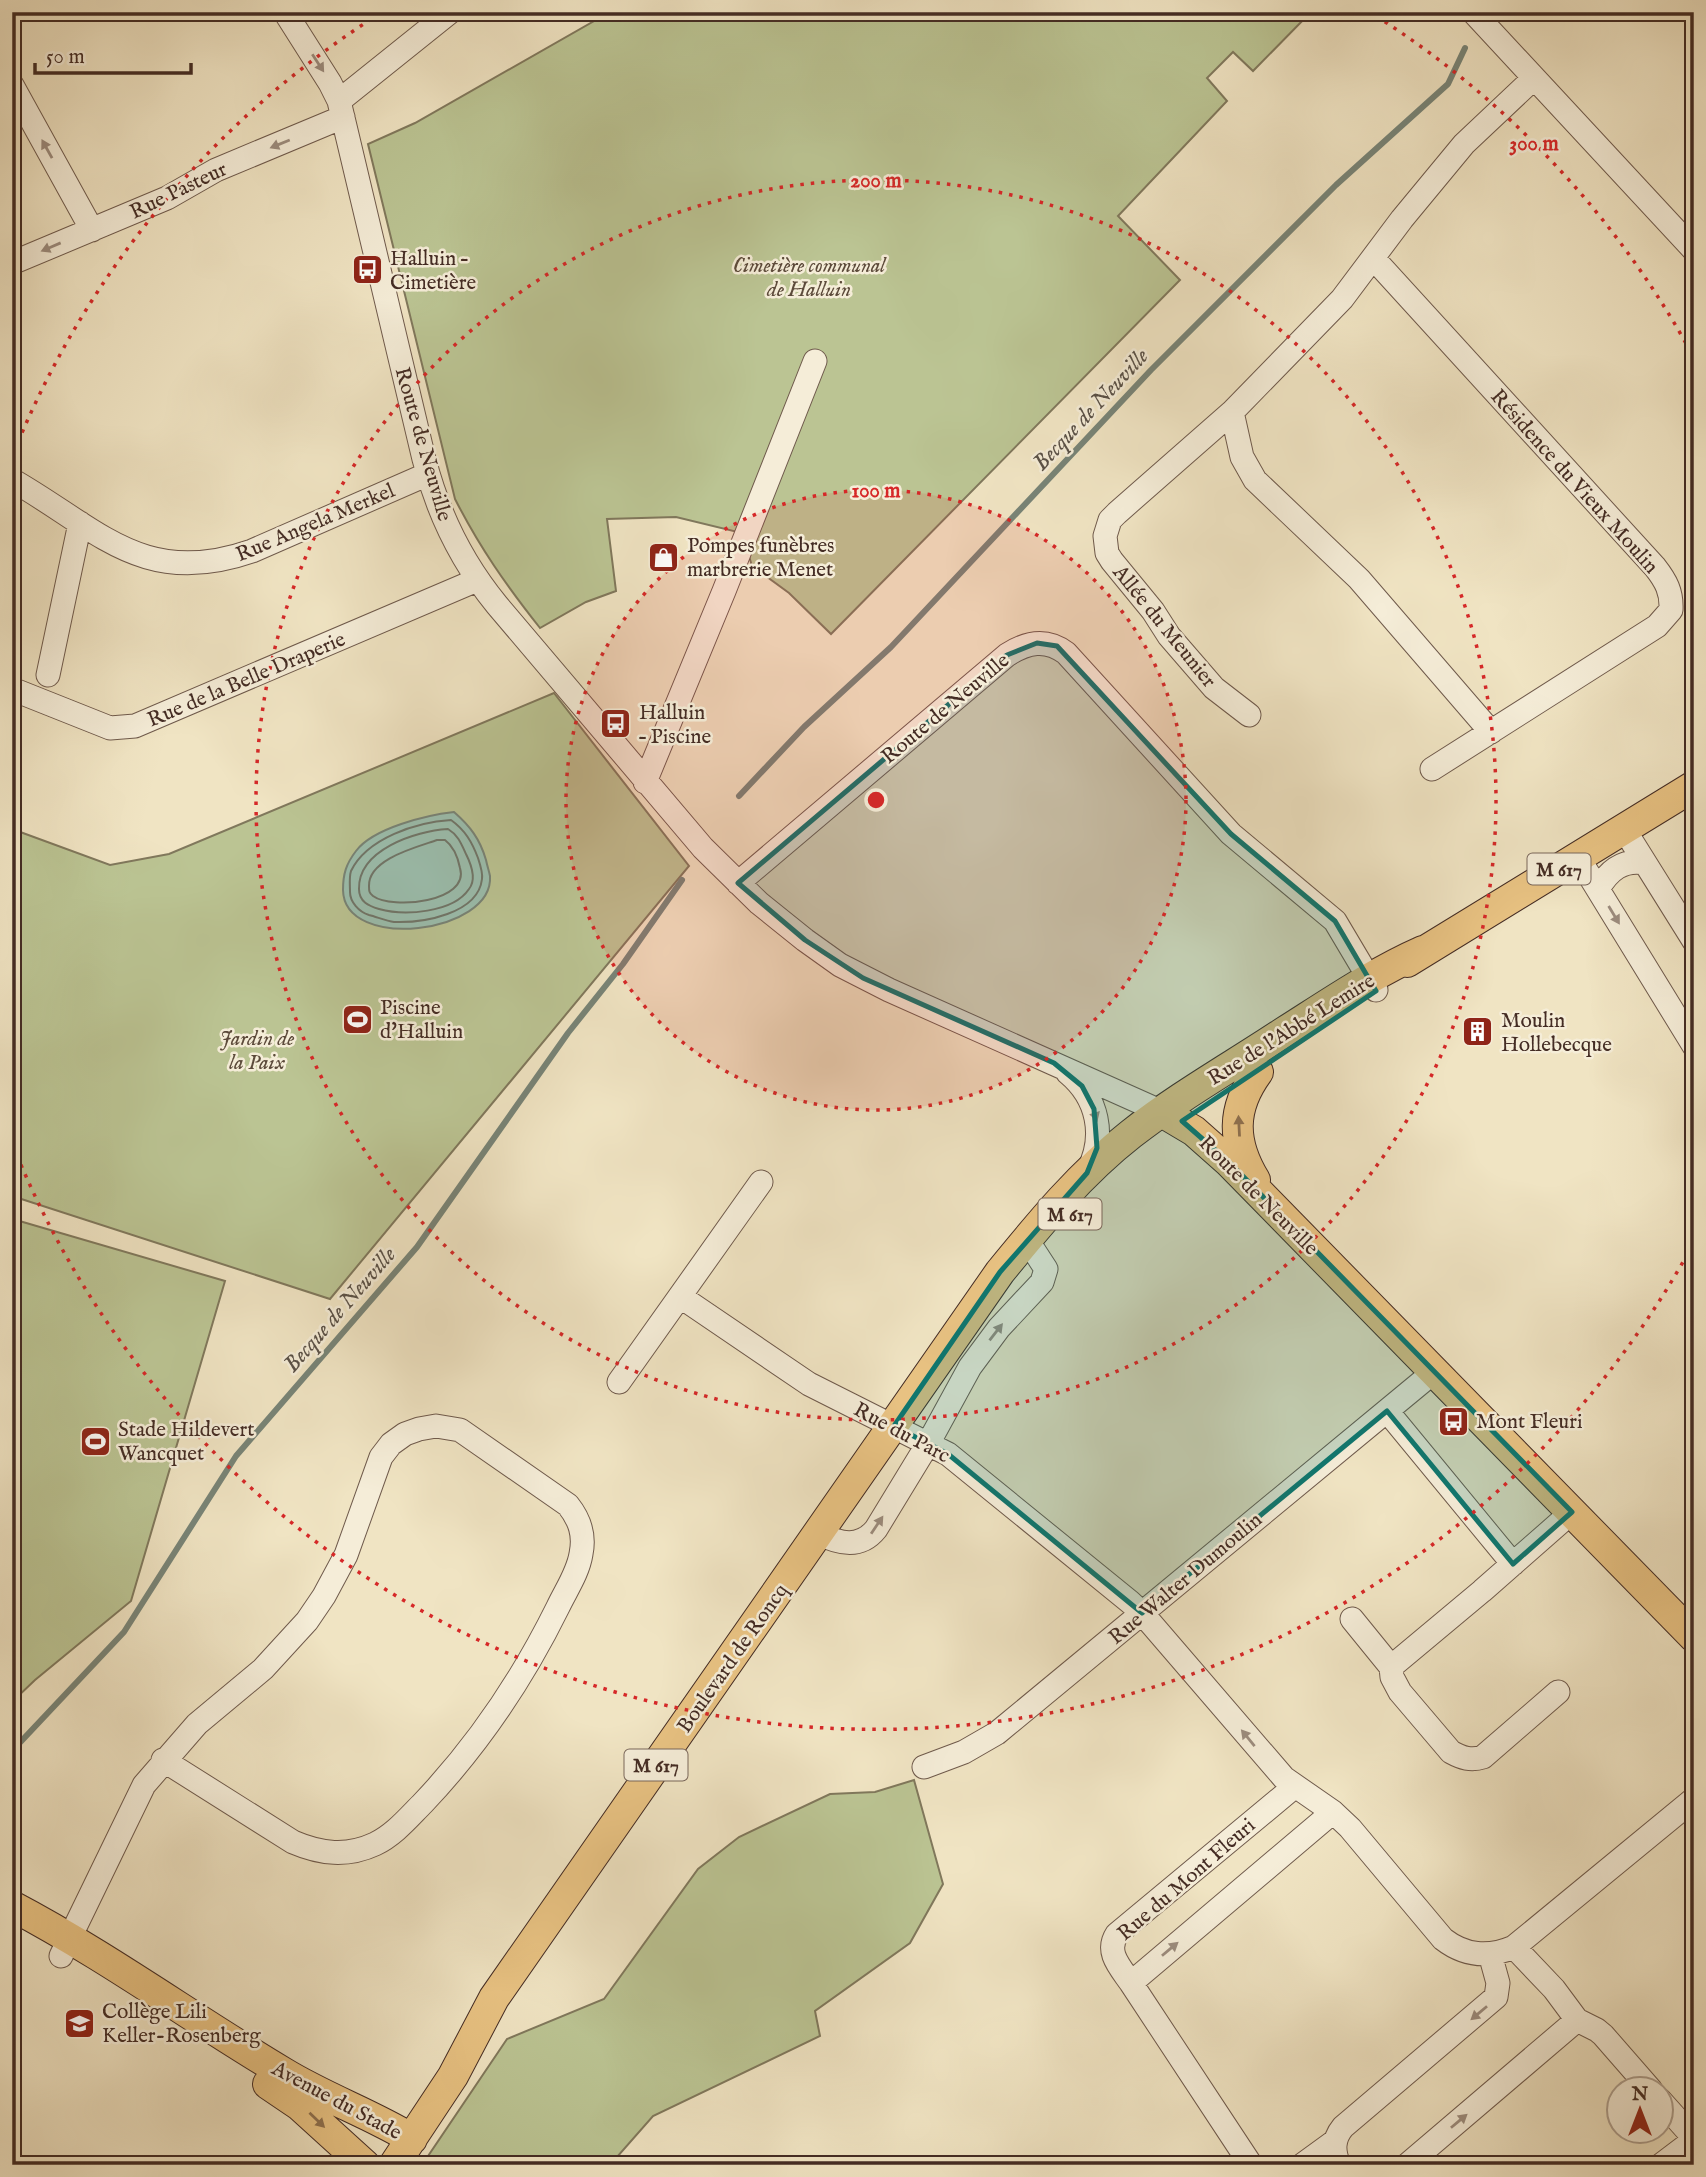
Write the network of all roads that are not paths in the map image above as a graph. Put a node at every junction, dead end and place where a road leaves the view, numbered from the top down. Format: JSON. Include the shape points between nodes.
{"nodes":[{"id":1,"x":285,"y":12,"type":"edge"},
{"id":2,"x":450,"y":12,"type":"edge"},
{"id":3,"x":1473,"y":12,"type":"edge"},
{"id":4,"x":1534,"y":78,"type":"junction"},
{"id":5,"x":12,"y":85,"type":"edge"},
{"id":6,"x":341,"y":109,"type":"junction"},
{"id":7,"x":92,"y":230,"type":"junction"},
{"id":8,"x":1694,"y":250,"type":"edge"},
{"id":9,"x":1374,"y":259,"type":"junction"},
{"id":10,"x":12,"y":263,"type":"edge"},
{"id":11,"x":815,"y":361,"type":"dead end"},
{"id":12,"x":1232,"y":412,"type":"junction"},
{"id":13,"x":428,"y":474,"type":"junction"},
{"id":14,"x":12,"y":480,"type":"edge"},
{"id":15,"x":80,"y":523,"type":"junction"},
{"id":16,"x":477,"y":580,"type":"junction"},
{"id":17,"x":48,"y":675,"type":"dead end"},
{"id":18,"x":12,"y":690,"type":"edge"},
{"id":19,"x":1249,"y":715,"type":"dead end"},
{"id":20,"x":1491,"y":732,"type":"junction"},
{"id":21,"x":1432,"y":769,"type":"dead end"},
{"id":22,"x":645,"y":782,"type":"junction"},
{"id":23,"x":1694,"y":786,"type":"edge"},
{"id":24,"x":1624,"y":829,"type":"junction"},
{"id":25,"x":1578,"y":857,"type":"junction"},
{"id":26,"x":1646,"y":863,"type":"junction"},
{"id":27,"x":738,"y":883,"type":"junction"},
{"id":28,"x":1598,"y":889,"type":"junction"},
{"id":29,"x":1694,"y":941,"type":"edge"},
{"id":30,"x":1373,"y":985,"type":"junction"},
{"id":31,"x":1694,"y":1046,"type":"edge"},
{"id":32,"x":1054,"y":1063,"type":"junction"},
{"id":33,"x":1258,"y":1072,"type":"junction"},
{"id":34,"x":1171,"y":1117,"type":"junction"},
{"id":35,"x":1087,"y":1173,"type":"junction"},
{"id":36,"x":761,"y":1182,"type":"dead end"},
{"id":37,"x":1275,"y":1209,"type":"junction"},
{"id":38,"x":1033,"y":1249,"type":"junction"},
{"id":39,"x":681,"y":1297,"type":"junction"},
{"id":40,"x":969,"y":1318,"type":"junction"},
{"id":41,"x":1435,"y":1371,"type":"junction"},
{"id":42,"x":619,"y":1382,"type":"dead end"},
{"id":43,"x":1387,"y":1411,"type":"junction"},
{"id":44,"x":894,"y":1426,"type":"junction"},
{"id":45,"x":929,"y":1442,"type":"junction"},
{"id":46,"x":1572,"y":1512,"type":"junction"},
{"id":47,"x":818,"y":1533,"type":"junction"},
{"id":48,"x":1513,"y":1564,"type":"junction"},
{"id":49,"x":1142,"y":1613,"type":"junction"},
{"id":50,"x":1352,"y":1619,"type":"dead end"},
{"id":51,"x":1694,"y":1637,"type":"edge"},
{"id":52,"x":1391,"y":1667,"type":"junction"},
{"id":53,"x":1558,"y":1692,"type":"dead end"},
{"id":54,"x":163,"y":1760,"type":"junction"},
{"id":55,"x":924,"y":1767,"type":"dead end"},
{"id":56,"x":1294,"y":1787,"type":"junction"},
{"id":57,"x":1694,"y":1799,"type":"edge"},
{"id":58,"x":1333,"y":1812,"type":"junction"},
{"id":59,"x":12,"y":1906,"type":"edge"},
{"id":60,"x":12,"y":1925,"type":"edge"},
{"id":61,"x":65,"y":1947,"type":"junction"},
{"id":62,"x":1514,"y":1947,"type":"junction"},
{"id":63,"x":1490,"y":1954,"type":"junction"},
{"id":64,"x":1130,"y":1983,"type":"junction"},
{"id":65,"x":1577,"y":2020,"type":"junction"},
{"id":66,"x":1639,"y":2076,"type":"edge"},
{"id":67,"x":1674,"y":2115,"type":"edge"},
{"id":68,"x":403,"y":2134,"type":"junction"},
{"id":69,"x":1694,"y":2139,"type":"edge"},
{"id":70,"x":1335,"y":2141,"type":"junction"},
{"id":71,"x":365,"y":2165,"type":"edge"},
{"id":72,"x":371,"y":2165,"type":"edge"},
{"id":73,"x":394,"y":2165,"type":"edge"},
{"id":74,"x":1251,"y":2165,"type":"edge"},
{"id":75,"x":1303,"y":2165,"type":"edge"},
{"id":76,"x":1339,"y":2165,"type":"edge"},
{"id":77,"x":1407,"y":2165,"type":"edge"},
{"id":78,"x":1661,"y":2165,"type":"edge"}],
"edges":[{"from":1,"to":6,"type":"street","name":"Route de Neuville","one_way":true,"via":[[327,76]]},
{"from":2,"to":6,"type":"street","name":"Rue Pasteur"},
{"from":3,"to":4,"type":"street"},
{"from":4,"to":8,"type":"street"},
{"from":4,"to":9,"type":"street","via":[[1464,144]]},
{"from":7,"to":5,"type":"street","one_way":true},
{"from":6,"to":7,"type":"street","name":"Rue Pasteur","one_way":true,"via":[[179,192]]},
{"from":6,"to":13,"type":"street","name":"Route de Neuville"},
{"from":7,"to":10,"type":"street","name":"Rue Pasteur","one_way":true},
{"from":9,"to":12,"type":"street"},
{"from":9,"to":20,"type":"street","name":"Résidence du Vieux Moulin","via":[[1670,590],[1671,610],[1657,626]]},
{"from":11,"to":22,"type":"street"},
{"from":12,"to":19,"type":"street","name":"Allée du Meunier","via":[[1110,520],[1105,544],[1112,561],[1169,636],[1214,688]]},
{"from":12,"to":20,"type":"street","via":[[1242,457],[1255,480],[1359,579]]},
{"from":13,"to":15,"type":"street","name":"Rue Angela Merkel","via":[[252,551],[212,561],[173,563],[152,558],[117,547]]},
{"from":13,"to":16,"type":"street","name":"Route de Neuville","via":[[449,533]]},
{"from":14,"to":15,"type":"street","name":"Rue Angela Merkel"},
{"from":15,"to":17,"type":"street"},
{"from":16,"to":18,"type":"street","name":"Rue de la Belle Draperie","via":[[135,726],[110,728]]},
{"from":16,"to":22,"type":"street","name":"Route de Neuville"},
{"from":20,"to":21,"type":"street","name":"Résidence du Vieux Moulin"},
{"from":22,"to":27,"type":"street","name":"Route de Neuville"},
{"from":23,"to":24,"type":"main road","name":"Rue de l'Abbé Lemire","number":"M 617"},
{"from":24,"to":25,"type":"main road","name":"Rue de l'Abbé Lemire","number":"M 617"},
{"from":24,"to":26,"type":"street"},
{"from":25,"to":28,"type":"street"},
{"from":25,"to":30,"type":"main road","name":"Rue de l'Abbé Lemire","number":"M 617"},
{"from":26,"to":28,"type":"street","via":[[1616,867]]},
{"from":26,"to":29,"type":"street"},
{"from":27,"to":30,"type":"street","name":"Route de Neuville","via":[[1007,655],[1027,645],[1048,643],[1066,653],[1231,834],[1335,922]]},
{"from":27,"to":32,"type":"street","name":"Route de Neuville","via":[[805,940],[863,978]]},
{"from":28,"to":31,"type":"street","one_way":true},
{"from":30,"to":33,"type":"main road","name":"Rue de l'Abbé Lemire","number":"M 617","via":[[1359,1007]]},
{"from":30,"to":34,"type":"main road","name":"Rue de l'Abbé Lemire","number":"M 617"},
{"from":32,"to":34,"type":"street","name":"Route de Neuville"},
{"from":32,"to":35,"type":"street","one_way":true,"via":[[1082,1086],[1094,1109],[1099,1135]]},
{"from":33,"to":34,"type":"main road","name":"Rue de l'Abbé Lemire","number":"M 617"},
{"from":37,"to":33,"type":"main road","one_way":true,"via":[[1250,1171],[1237,1126],[1241,1099]]},
{"from":34,"to":35,"type":"main road","name":"Boulevard de Roncq","number":"M 617","via":[[1131,1134]]},
{"from":34,"to":37,"type":"main road","name":"Route de Neuville","via":[[1210,1143]]},
{"from":34,"to":38,"type":"main road","name":"Boulevard de Roncq","number":"M 617"},
{"from":35,"to":40,"type":"main road","name":"Boulevard de Roncq","number":"M 617","via":[[1000,1272]]},
{"from":36,"to":39,"type":"street"},
{"from":37,"to":41,"type":"main road","name":"Route de Neuville"},
{"from":38,"to":40,"type":"main road","name":"Boulevard de Roncq","number":"M 617"},
{"from":45,"to":38,"type":"street","one_way":true,"via":[[970,1367],[1042,1282],[1046,1269]]},
{"from":39,"to":42,"type":"street"},
{"from":39,"to":44,"type":"street","name":"Rue du Parc","via":[[809,1384]]},
{"from":40,"to":44,"type":"main road","name":"Boulevard de Roncq","number":"M 617"},
{"from":41,"to":43,"type":"street","name":"Rue Walter Dumoulin"},
{"from":41,"to":46,"type":"main road","name":"Route de Neuville"},
{"from":43,"to":48,"type":"street"},
{"from":43,"to":49,"type":"street","name":"Rue Walter Dumoulin"},
{"from":44,"to":45,"type":"street","name":"Rue du Parc"},
{"from":44,"to":47,"type":"main road","name":"Boulevard de Roncq","number":"M 617"},
{"from":47,"to":45,"type":"street","one_way":true,"via":[[852,1544],[871,1535]]},
{"from":45,"to":49,"type":"street","name":"Rue du Parc"},
{"from":46,"to":48,"type":"street"},
{"from":46,"to":51,"type":"main road","name":"Route de Neuville"},
{"from":47,"to":68,"type":"main road","name":"Boulevard de Roncq","number":"M 617","via":[[494,1998],[453,2076]]},
{"from":48,"to":52,"type":"street"},
{"from":49,"to":55,"type":"street","name":"Rue Walter Dumoulin","via":[[997,1733]]},
{"from":56,"to":49,"type":"street","one_way":true,"via":[[1262,1756]]},
{"from":50,"to":52,"type":"street"},
{"from":52,"to":53,"type":"street","via":[[1400,1692],[1451,1752],[1468,1759],[1491,1751]]},
{"from":54,"to":54,"type":"street","via":[[278,1654],[307,1620],[346,1555],[381,1457],[405,1434],[436,1426],[460,1430],[568,1505],[581,1524],[579,1565],[530,1662],[478,1740],[387,1837],[358,1851],[307,1848]]},
{"from":54,"to":61,"type":"street","via":[[144,1785]]},
{"from":56,"to":58,"type":"street"},
{"from":56,"to":64,"type":"street","name":"Rue du Mont Fleuri","via":[[1118,1934],[1111,1947],[1113,1956]]},
{"from":57,"to":62,"type":"street"},
{"from":58,"to":63,"type":"street","via":[[1443,1939],[1464,1951]]},
{"from":64,"to":58,"type":"street","name":"Rue du Mont Fleuri","one_way":true},
{"from":59,"to":61,"type":"main road","name":"Avenue du Stade"},
{"from":60,"to":61,"type":"main road"},
{"from":61,"to":68,"type":"main road","name":"Avenue du Stade","via":[[291,2078]]},
{"from":61,"to":71,"type":"main road","one_way":true,"via":[[305,2109]]},
{"from":62,"to":63,"type":"street"},
{"from":62,"to":65,"type":"street"},
{"from":63,"to":70,"type":"street","one_way":true,"via":[[1498,1983],[1496,1997],[1343,2127]]},
{"from":64,"to":74,"type":"street","name":"Rue du Mont Fleuri"},
{"from":65,"to":66,"type":"street","via":[[1603,2035]]},
{"from":77,"to":65,"type":"street","one_way":true},
{"from":67,"to":69,"type":"street"},
{"from":68,"to":72,"type":"main road","name":"Boulevard de Roncq","number":"M 617"},
{"from":68,"to":73,"type":"main road","name":"Boulevard de Roncq","number":"M 617"},
{"from":69,"to":78,"type":"street"},
{"from":70,"to":75,"type":"street"},
{"from":70,"to":76,"type":"street"}]}
